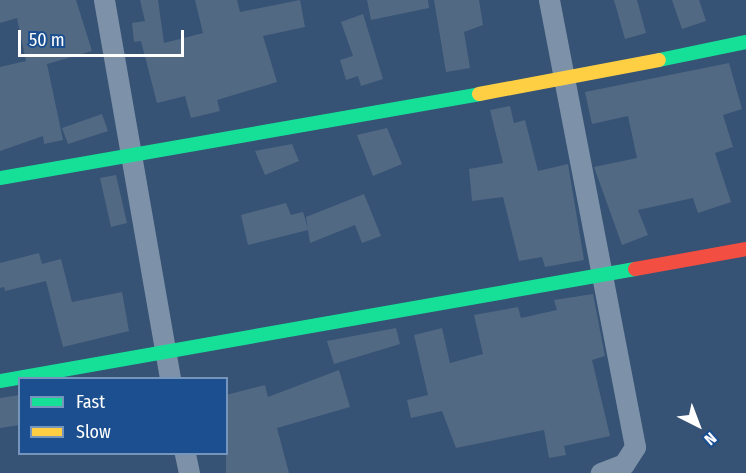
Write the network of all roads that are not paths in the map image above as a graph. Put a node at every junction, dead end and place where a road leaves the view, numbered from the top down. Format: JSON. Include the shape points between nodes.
{"nodes":[{"id":1,"x":104,"y":0,"type":"edge"},
{"id":2,"x":549,"y":0,"type":"edge"},
{"id":3,"x":746,"y":42,"type":"edge"},
{"id":4,"x":564,"y":79,"type":"junction"},
{"id":5,"x":130,"y":154,"type":"junction"},
{"id":6,"x":0,"y":178,"type":"edge"},
{"id":7,"x":746,"y":249,"type":"edge"},
{"id":8,"x":603,"y":277,"type":"junction"},
{"id":9,"x":164,"y":350,"type":"junction"},
{"id":10,"x":21,"y":377,"type":"edge"},
{"id":11,"x":170,"y":377,"type":"edge"},
{"id":12,"x":18,"y":378,"type":"edge"},
{"id":13,"x":0,"y":381,"type":"edge"},
{"id":14,"x":185,"y":455,"type":"edge"},
{"id":15,"x":189,"y":473,"type":"edge"},
{"id":16,"x":601,"y":473,"type":"edge"}],
"edges":[{"from":1,"to":5,"type":"street"},
{"from":2,"to":4,"type":"street"},
{"from":3,"to":4,"type":"street"},
{"from":4,"to":5,"type":"street"},
{"from":4,"to":8,"type":"street"},
{"from":5,"to":6,"type":"street"},
{"from":5,"to":9,"type":"street"},
{"from":7,"to":8,"type":"street"},
{"from":8,"to":9,"type":"street"},
{"from":8,"to":16,"type":"street","via":[[635,447],[624,464]]},
{"from":9,"to":10,"type":"street"},
{"from":9,"to":11,"type":"street"},
{"from":12,"to":13,"type":"street"},
{"from":14,"to":15,"type":"street"}]}
